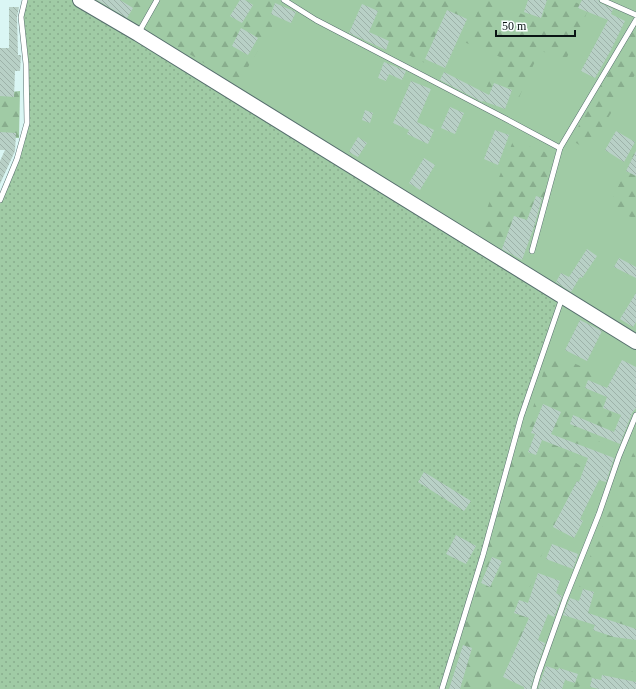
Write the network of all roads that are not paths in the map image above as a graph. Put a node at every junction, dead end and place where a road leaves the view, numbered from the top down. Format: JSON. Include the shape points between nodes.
{"nodes":[{"id":1,"x":25,"y":0,"type":"edge"},
{"id":2,"x":80,"y":0,"type":"edge"},
{"id":3,"x":157,"y":0,"type":"edge"},
{"id":4,"x":284,"y":0,"type":"edge"},
{"id":5,"x":602,"y":0,"type":"edge"},
{"id":6,"x":636,"y":15,"type":"edge"},
{"id":7,"x":636,"y":20,"type":"edge"},
{"id":8,"x":138,"y":34,"type":"junction"},
{"id":9,"x":560,"y":148,"type":"junction"},
{"id":10,"x":0,"y":200,"type":"edge"},
{"id":11,"x":532,"y":252,"type":"dead end"},
{"id":12,"x":562,"y":297,"type":"junction"},
{"id":13,"x":636,"y":342,"type":"edge"},
{"id":14,"x":636,"y":415,"type":"edge"},
{"id":15,"x":442,"y":689,"type":"edge"},
{"id":16,"x":534,"y":689,"type":"edge"}],
"edges":[{"from":1,"to":10,"type":"lane","via":[[21,17],[26,64],[27,123],[17,159]]},
{"from":2,"to":8,"type":"street"},
{"from":3,"to":8,"type":"lane"},
{"from":4,"to":9,"type":"lane","via":[[316,20]]},
{"from":5,"to":6,"type":"lane"},
{"from":7,"to":9,"type":"lane"},
{"from":8,"to":12,"type":"street"},
{"from":9,"to":11,"type":"lane"},
{"from":12,"to":13,"type":"street"},
{"from":12,"to":15,"type":"lane","via":[[521,417]]},
{"from":14,"to":16,"type":"lane","via":[[565,599]]}]}
